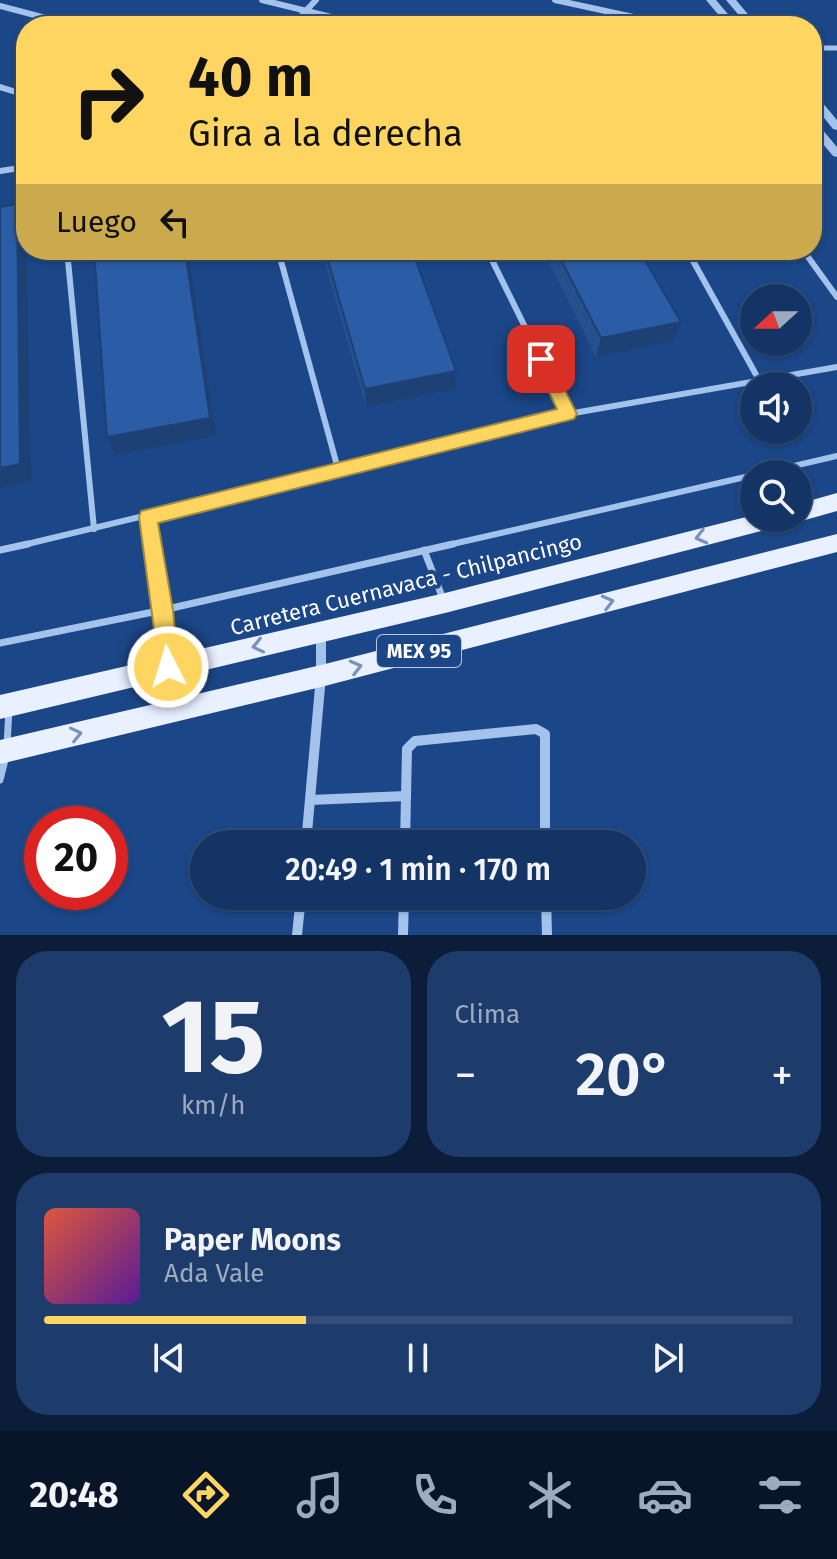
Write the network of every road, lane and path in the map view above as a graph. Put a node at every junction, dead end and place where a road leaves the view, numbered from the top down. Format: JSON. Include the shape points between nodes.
{"nodes":[{"id":1,"x":262,"y":0,"type":"edge"},
{"id":2,"x":316,"y":0,"type":"edge"},
{"id":3,"x":555,"y":0,"type":"edge"},
{"id":4,"x":711,"y":0,"type":"edge"},
{"id":5,"x":731,"y":0,"type":"edge"},
{"id":6,"x":1,"y":7,"type":"edge"},
{"id":7,"x":307,"y":10,"type":"junction"},
{"id":8,"x":37,"y":16,"type":"edge"},
{"id":9,"x":301,"y":16,"type":"edge"},
{"id":10,"x":330,"y":16,"type":"edge"},
{"id":11,"x":629,"y":16,"type":"edge"},
{"id":12,"x":725,"y":16,"type":"edge"},
{"id":13,"x":745,"y":16,"type":"edge"},
{"id":14,"x":822,"y":109,"type":"edge"},
{"id":15,"x":837,"y":127,"type":"edge"},
{"id":16,"x":822,"y":136,"type":"edge"},
{"id":17,"x":837,"y":154,"type":"edge"},
{"id":18,"x":68,"y":260,"type":"edge"},
{"id":19,"x":281,"y":260,"type":"edge"},
{"id":20,"x":492,"y":260,"type":"edge"},
{"id":21,"x":693,"y":260,"type":"edge"},
{"id":22,"x":810,"y":260,"type":"edge"},
{"id":23,"x":837,"y":297,"type":"edge"},
{"id":24,"x":837,"y":367,"type":"edge"},
{"id":25,"x":755,"y":372,"type":"edge"},
{"id":26,"x":807,"y":372,"type":"edge"},
{"id":27,"x":740,"y":383,"type":"edge"},
{"id":28,"x":568,"y":414,"type":"junction"},
{"id":29,"x":837,"y":456,"type":"edge"},
{"id":30,"x":812,"y":462,"type":"edge"},
{"id":31,"x":338,"y":469,"type":"junction"},
{"id":32,"x":740,"y":479,"type":"edge"},
{"id":33,"x":837,"y":502,"type":"edge"},
{"id":34,"x":812,"y":509,"type":"edge"},
{"id":35,"x":148,"y":517,"type":"junction"},
{"id":36,"x":740,"y":527,"type":"edge"},
{"id":37,"x":94,"y":529,"type":"junction"},
{"id":38,"x":837,"y":543,"type":"edge"},
{"id":39,"x":0,"y":550,"type":"edge"},
{"id":40,"x":424,"y":550,"type":"junction"},
{"id":41,"x":445,"y":603,"type":"junction"},
{"id":42,"x":163,"y":610,"type":"junction"},
{"id":43,"x":321,"y":632,"type":"junction"},
{"id":44,"x":0,"y":643,"type":"edge"},
{"id":45,"x":168,"y":667,"type":"junction"},
{"id":46,"x":321,"y":676,"type":"junction"},
{"id":47,"x":5,"y":706,"type":"edge"},
{"id":48,"x":4,"y":751,"type":"edge"},
{"id":49,"x":0,"y":780,"type":"edge"},
{"id":50,"x":406,"y":796,"type":"junction"},
{"id":51,"x":310,"y":800,"type":"junction"},
{"id":52,"x":307,"y":830,"type":"edge"},
{"id":53,"x":405,"y":830,"type":"edge"},
{"id":54,"x":545,"y":830,"type":"edge"},
{"id":55,"x":300,"y":910,"type":"edge"},
{"id":56,"x":404,"y":910,"type":"edge"},
{"id":57,"x":546,"y":910,"type":"edge"},
{"id":58,"x":297,"y":935,"type":"edge"},
{"id":59,"x":403,"y":935,"type":"edge"},
{"id":60,"x":547,"y":935,"type":"edge"}],
"edges":[{"from":1,"to":7,"type":"street"},
{"from":2,"to":7,"type":"street"},
{"from":3,"to":11,"type":"street"},
{"from":4,"to":12,"type":"street"},
{"from":5,"to":13,"type":"street"},
{"from":6,"to":8,"type":"street"},
{"from":7,"to":9,"type":"street"},
{"from":7,"to":10,"type":"street"},
{"from":14,"to":15,"type":"street"},
{"from":16,"to":17,"type":"street"},
{"from":18,"to":37,"type":"lane"},
{"from":19,"to":31,"type":"lane"},
{"from":20,"to":28,"type":"lane"},
{"from":21,"to":25,"type":"lane"},
{"from":22,"to":23,"type":"lane"},
{"from":24,"to":26,"type":"lane"},
{"from":27,"to":28,"type":"lane"},
{"from":28,"to":31,"type":"lane"},
{"from":29,"to":30,"type":"lane"},
{"from":31,"to":35,"type":"lane"},
{"from":32,"to":40,"type":"lane"},
{"from":33,"to":34,"type":"main road"},
{"from":35,"to":37,"type":"lane"},
{"from":35,"to":42,"type":"lane"},
{"from":36,"to":41,"type":"main road","name":"Carretera Cuernavaca - Chilpancingo","number":"MEX 95","one_way":true},
{"from":37,"to":39,"type":"lane"},
{"from":46,"to":38,"type":"main road","number":"MEX 95","one_way":true},
{"from":40,"to":41,"type":"lane"},
{"from":40,"to":42,"type":"lane"},
{"from":41,"to":43,"type":"main road","name":"Carretera Cuernavaca - Chilpancingo","number":"MEX 95"},
{"from":42,"to":44,"type":"lane"},
{"from":42,"to":45,"type":"lane"},
{"from":43,"to":45,"type":"main road","name":"Carretera Cuernavaca - Chilpancingo","number":"MEX 95","one_way":true},
{"from":43,"to":46,"type":"street"},
{"from":45,"to":47,"type":"main road","name":"Carretera Cuernavaca - Chilpancingo","number":"MEX 95"},
{"from":48,"to":46,"type":"main road","number":"MEX 95","one_way":true},
{"from":46,"to":51,"type":"street"},
{"from":47,"to":48,"type":"lane"},
{"from":48,"to":49,"type":"lane"},
{"from":50,"to":51,"type":"street"},
{"from":50,"to":53,"type":"street"},
{"from":50,"to":54,"type":"street","via":[[407,749],[415,741],[536,729],[545,734]]},
{"from":51,"to":52,"type":"street"},
{"from":55,"to":58,"type":"street"},
{"from":56,"to":59,"type":"street"},
{"from":57,"to":60,"type":"street"}]}
